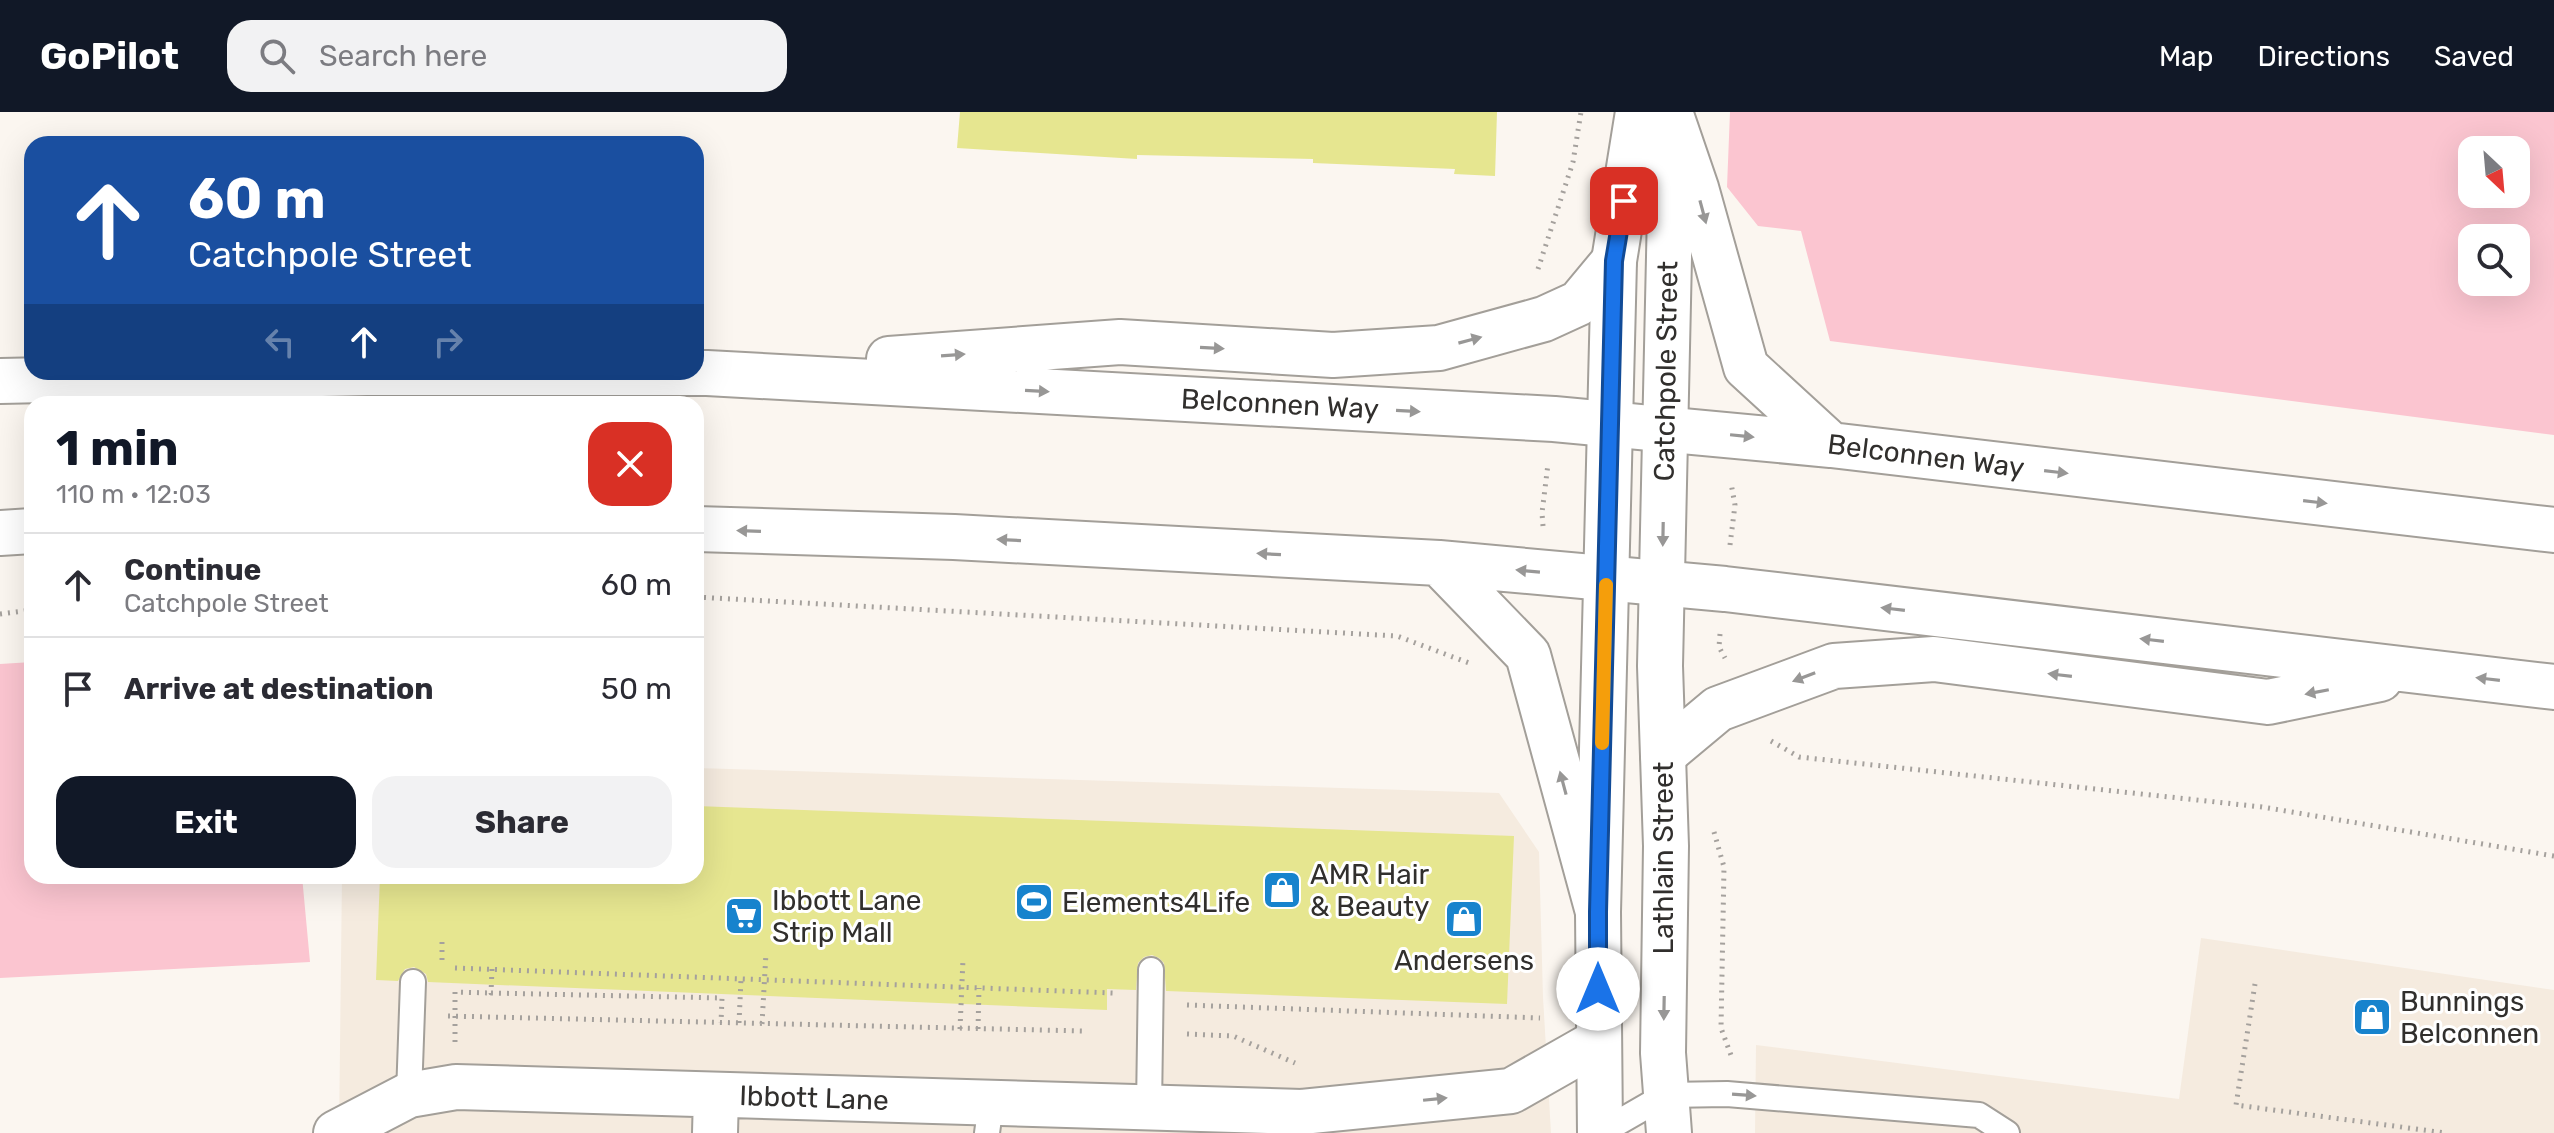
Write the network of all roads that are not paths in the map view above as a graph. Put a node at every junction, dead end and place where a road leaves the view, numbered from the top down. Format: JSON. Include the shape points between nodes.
{"nodes":[{"id":1,"x":1638,"y":112,"type":"edge"},
{"id":2,"x":1660,"y":112,"type":"edge"},
{"id":3,"x":1670,"y":112,"type":"edge"},
{"id":4,"x":1614,"y":261,"type":"junction"},
{"id":5,"x":707,"y":373,"type":"joint"},
{"id":6,"x":46,"y":380,"type":"edge"},
{"id":7,"x":0,"y":381,"type":"edge"},
{"id":8,"x":1610,"y":425,"type":"junction"},
{"id":9,"x":1665,"y":429,"type":"junction"},
{"id":10,"x":1831,"y":445,"type":"junction"},
{"id":11,"x":704,"y":529,"type":"edge"},
{"id":12,"x":2554,"y":530,"type":"edge"},
{"id":13,"x":24,"y":532,"type":"edge"},
{"id":14,"x":0,"y":533,"type":"edge"},
{"id":15,"x":1439,"y":563,"type":"junction"},
{"id":16,"x":1606,"y":578,"type":"junction"},
{"id":17,"x":1662,"y":583,"type":"junction"},
{"id":18,"x":2421,"y":671,"type":"junction"},
{"id":19,"x":2554,"y":687,"type":"edge"},
{"id":20,"x":1663,"y":755,"type":"junction"},
{"id":21,"x":1598,"y":912,"type":"junction"},
{"id":22,"x":1151,"y":970,"type":"dead end"},
{"id":23,"x":413,"y":982,"type":"dead end"},
{"id":24,"x":1599,"y":1041,"type":"junction"},
{"id":25,"x":409,"y":1095,"type":"junction"},
{"id":26,"x":1149,"y":1108,"type":"junction"},
{"id":27,"x":1302,"y":1112,"type":"junction"},
{"id":28,"x":715,"y":1114,"type":"edge"},
{"id":29,"x":1667,"y":1114,"type":"edge"},
{"id":30,"x":989,"y":1118,"type":"edge"},
{"id":31,"x":1079,"y":1119,"type":"edge"},
{"id":32,"x":336,"y":1133,"type":"edge"},
{"id":33,"x":1412,"y":1133,"type":"edge"},
{"id":34,"x":1600,"y":1133,"type":"edge"},
{"id":35,"x":2007,"y":1133,"type":"edge"}],
"edges":[{"from":1,"to":4,"type":"main road","name":"Catchpole Street"},
{"from":2,"to":9,"type":"main road","name":"Catchpole Street","via":[[1671,166]]},
{"from":3,"to":10,"type":"main road","one_way":true,"via":[[1746,367]]},
{"from":5,"to":4,"type":"main road","one_way":true,"via":[[1120,342],[1333,355],[1439,348],[1544,319],[1579,303]]},
{"from":4,"to":8,"type":"main road","name":"Catchpole Street"},
{"from":5,"to":8,"type":"main road","name":"Belconnen Way","one_way":true},
{"from":6,"to":7,"type":"main road","name":"Belconnen Way"},
{"from":8,"to":9,"type":"main road","name":"Belconnen Way"},
{"from":8,"to":16,"type":"main road","name":"Catchpole Street"},
{"from":9,"to":10,"type":"main road","name":"Belconnen Way","one_way":true},
{"from":9,"to":17,"type":"main road","name":"Catchpole Street","one_way":true},
{"from":10,"to":12,"type":"main road","name":"Belconnen Way","one_way":true},
{"from":15,"to":11,"type":"main road","one_way":true},
{"from":13,"to":14,"type":"main road"},
{"from":16,"to":15,"type":"main road","one_way":true},
{"from":21,"to":15,"type":"main road","one_way":true,"via":[[1528,655]]},
{"from":16,"to":17,"type":"main road"},
{"from":16,"to":21,"type":"main road"},
{"from":18,"to":17,"type":"main road","one_way":true},
{"from":17,"to":20,"type":"main road","name":"Lathlain Street"},
{"from":19,"to":18,"type":"main road","one_way":true},
{"from":18,"to":20,"type":"main road","one_way":true,"via":[[2268,702],[1934,659],[1834,666],[1718,709]]},
{"from":20,"to":29,"type":"main road","name":"Lathlain Street","one_way":true},
{"from":21,"to":24,"type":"main road"},
{"from":22,"to":26,"type":"lane"},
{"from":23,"to":25,"type":"lane"},
{"from":27,"to":24,"type":"main road","one_way":true,"via":[[1511,1091]]},
{"from":24,"to":34,"type":"main road"},
{"from":25,"to":28,"type":"main road","name":"Ibbott Lane","via":[[456,1087]]},
{"from":25,"to":32,"type":"main road","name":"Ibbott Lane"},
{"from":26,"to":27,"type":"main road","name":"Ibbott Lane"},
{"from":26,"to":31,"type":"main road","name":"Ibbott Lane"},
{"from":27,"to":33,"type":"main road"},
{"from":28,"to":30,"type":"main road","name":"Ibbott Lane"},
{"from":29,"to":34,"type":"lane"},
{"from":29,"to":35,"type":"lane","one_way":true,"via":[[1740,1095],[1979,1115]]},
{"from":30,"to":31,"type":"main road","name":"Ibbott Lane"}]}
